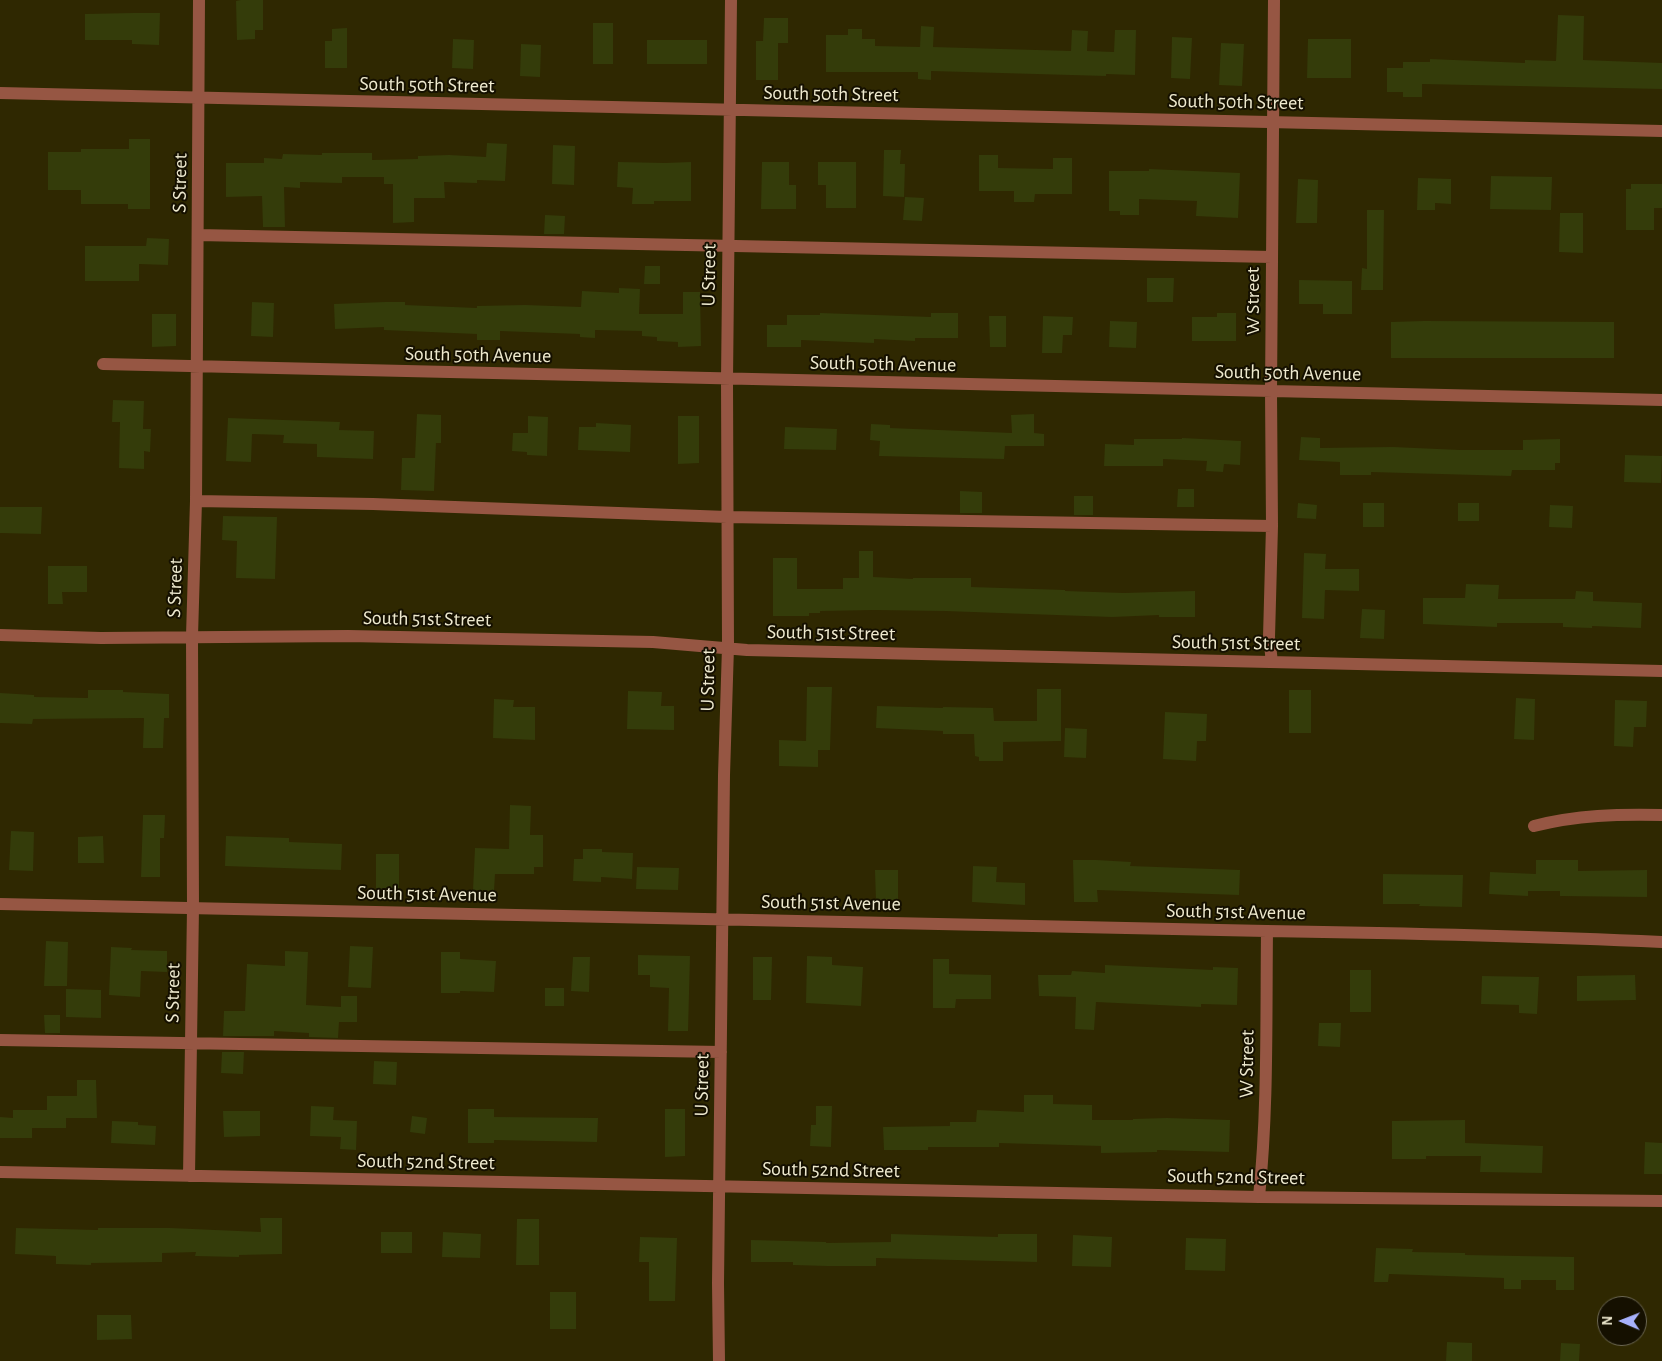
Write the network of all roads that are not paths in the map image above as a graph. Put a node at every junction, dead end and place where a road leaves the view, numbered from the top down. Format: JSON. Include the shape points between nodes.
{"nodes":[{"id":1,"x":199,"y":0,"type":"edge"},
{"id":2,"x":731,"y":0,"type":"edge"},
{"id":3,"x":1274,"y":0,"type":"edge"},
{"id":4,"x":0,"y":93,"type":"edge"},
{"id":5,"x":199,"y":98,"type":"junction"},
{"id":6,"x":730,"y":110,"type":"junction"},
{"id":7,"x":1272,"y":122,"type":"junction"},
{"id":8,"x":1662,"y":131,"type":"edge"},
{"id":9,"x":198,"y":235,"type":"junction"},
{"id":10,"x":728,"y":246,"type":"junction"},
{"id":11,"x":1272,"y":257,"type":"junction"},
{"id":12,"x":103,"y":364,"type":"dead end"},
{"id":13,"x":197,"y":367,"type":"junction"},
{"id":14,"x":727,"y":380,"type":"junction"},
{"id":15,"x":1271,"y":392,"type":"junction"},
{"id":16,"x":1662,"y":400,"type":"edge"},
{"id":17,"x":196,"y":501,"type":"junction"},
{"id":18,"x":727,"y":517,"type":"junction"},
{"id":19,"x":1272,"y":526,"type":"junction"},
{"id":20,"x":0,"y":635,"type":"edge"},
{"id":21,"x":192,"y":636,"type":"junction"},
{"id":22,"x":728,"y":647,"type":"junction"},
{"id":23,"x":1272,"y":662,"type":"junction"},
{"id":24,"x":1662,"y":671,"type":"edge"},
{"id":25,"x":1662,"y":815,"type":"edge"},
{"id":26,"x":1534,"y":826,"type":"dead end"},
{"id":27,"x":0,"y":904,"type":"edge"},
{"id":28,"x":193,"y":908,"type":"junction"},
{"id":29,"x":723,"y":920,"type":"junction"},
{"id":30,"x":1267,"y":932,"type":"junction"},
{"id":31,"x":1662,"y":942,"type":"edge"},
{"id":32,"x":0,"y":1040,"type":"edge"},
{"id":33,"x":190,"y":1044,"type":"junction"},
{"id":34,"x":721,"y":1052,"type":"junction"},
{"id":35,"x":0,"y":1172,"type":"edge"},
{"id":36,"x":188,"y":1176,"type":"junction"},
{"id":37,"x":720,"y":1186,"type":"junction"},
{"id":38,"x":1259,"y":1197,"type":"junction"},
{"id":39,"x":1662,"y":1201,"type":"edge"},
{"id":40,"x":719,"y":1361,"type":"edge"}],
"edges":[{"from":1,"to":5,"type":"street","name":"S Street"},
{"from":2,"to":6,"type":"street","name":"U Street"},
{"from":3,"to":7,"type":"street","name":"W Street"},
{"from":4,"to":5,"type":"street","name":"South 50th Street"},
{"from":5,"to":6,"type":"street","name":"South 50th Street"},
{"from":5,"to":9,"type":"street","name":"S Street"},
{"from":6,"to":7,"type":"street","name":"South 50th Street"},
{"from":6,"to":10,"type":"street","name":"U Street"},
{"from":7,"to":8,"type":"street","name":"South 50th Street"},
{"from":7,"to":11,"type":"street","name":"W Street"},
{"from":9,"to":10,"type":"street"},
{"from":9,"to":13,"type":"street","name":"S Street"},
{"from":10,"to":11,"type":"street"},
{"from":10,"to":14,"type":"street","name":"U Street"},
{"from":11,"to":15,"type":"street","name":"W Street"},
{"from":12,"to":13,"type":"street","name":"South 50th Avenue"},
{"from":13,"to":14,"type":"street","name":"South 50th Avenue"},
{"from":13,"to":17,"type":"street","name":"S Street"},
{"from":14,"to":15,"type":"street","name":"South 50th Avenue"},
{"from":14,"to":18,"type":"street","name":"U Street"},
{"from":15,"to":16,"type":"street","name":"South 50th Avenue"},
{"from":15,"to":19,"type":"street","name":"W Street"},
{"from":17,"to":18,"type":"street"},
{"from":17,"to":21,"type":"street","name":"S Street"},
{"from":18,"to":19,"type":"street"},
{"from":18,"to":22,"type":"street","name":"U Street"},
{"from":19,"to":23,"type":"street","name":"W Street","via":[[1269,637]]},
{"from":20,"to":21,"type":"street","name":"South 51st Street"},
{"from":21,"to":22,"type":"street","name":"South 51st Street","via":[[643,641]]},
{"from":21,"to":28,"type":"street","name":"S Street"},
{"from":22,"to":23,"type":"street","name":"South 51st Street","via":[[746,650]]},
{"from":22,"to":29,"type":"street","name":"U Street"},
{"from":23,"to":24,"type":"street","name":"South 51st Street"},
{"from":25,"to":26,"type":"street","via":[[1603,815],[1562,819]]},
{"from":27,"to":28,"type":"street","name":"South 51st Avenue"},
{"from":28,"to":29,"type":"street","name":"South 51st Avenue"},
{"from":28,"to":33,"type":"street","name":"S Street"},
{"from":29,"to":30,"type":"street","name":"South 51st Avenue"},
{"from":29,"to":34,"type":"street","name":"U Street"},
{"from":30,"to":31,"type":"street","name":"South 51st Avenue"},
{"from":30,"to":38,"type":"street","name":"W Street","via":[[1266,1071]]},
{"from":32,"to":33,"type":"street"},
{"from":33,"to":34,"type":"street"},
{"from":33,"to":36,"type":"street","name":"S Street"},
{"from":34,"to":37,"type":"street","name":"U Street"},
{"from":35,"to":36,"type":"street","name":"South 52nd Street"},
{"from":36,"to":37,"type":"street","name":"South 52nd Street"},
{"from":37,"to":38,"type":"street","name":"South 52nd Street"},
{"from":37,"to":40,"type":"street","name":"U Street"},
{"from":38,"to":39,"type":"street","name":"South 52nd Street"}]}
